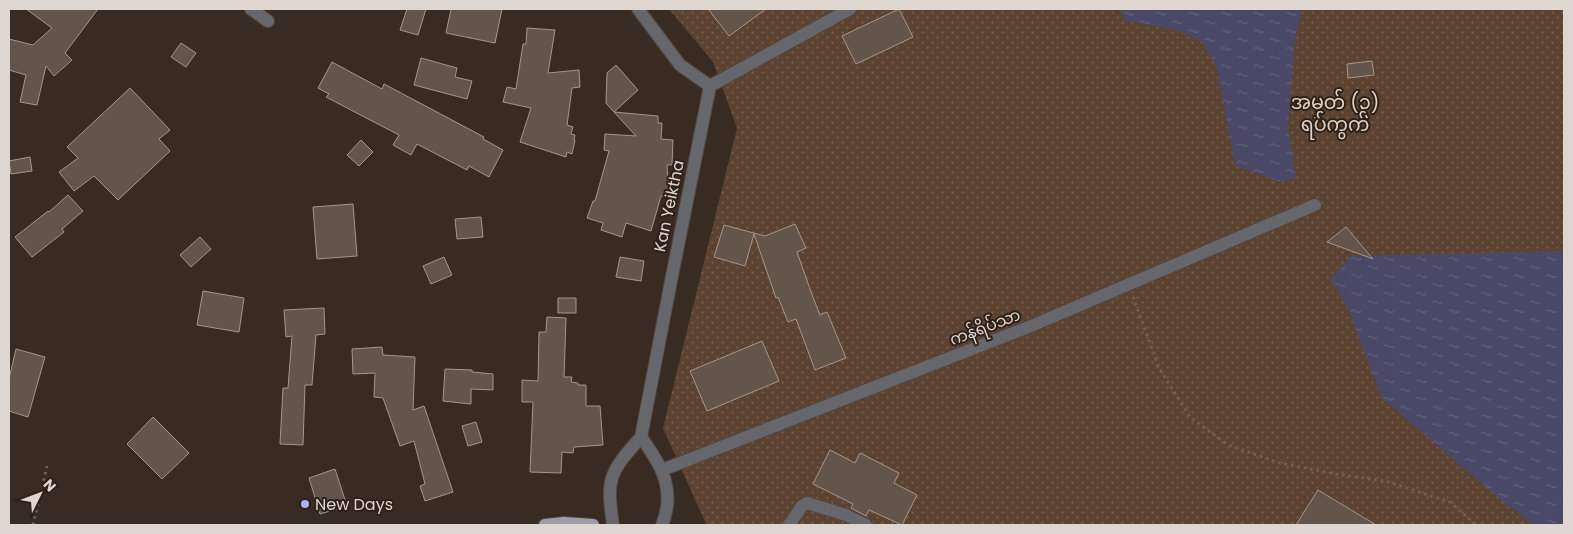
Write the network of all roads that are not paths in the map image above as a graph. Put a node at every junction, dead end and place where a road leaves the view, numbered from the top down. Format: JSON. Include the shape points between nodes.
{"nodes":[{"id":1,"x":251,"y":9,"type":"edge"},
{"id":2,"x":638,"y":9,"type":"edge"},
{"id":3,"x":850,"y":9,"type":"edge"},
{"id":4,"x":268,"y":21,"type":"dead end"},
{"id":5,"x":710,"y":86,"type":"junction"},
{"id":6,"x":1315,"y":205,"type":"dead end"},
{"id":7,"x":641,"y":437,"type":"junction"},
{"id":8,"x":662,"y":470,"type":"junction"},
{"id":9,"x":544,"y":525,"type":"edge"},
{"id":10,"x":593,"y":525,"type":"edge"},
{"id":11,"x":613,"y":525,"type":"edge"},
{"id":12,"x":662,"y":525,"type":"edge"},
{"id":13,"x":789,"y":525,"type":"edge"},
{"id":14,"x":866,"y":525,"type":"edge"}],
"edges":[{"from":1,"to":4,"type":"street"},
{"from":2,"to":5,"type":"street","via":[[680,65]]},
{"from":3,"to":5,"type":"street"},
{"from":5,"to":7,"type":"street","name":"Kan Yeiktha"},
{"from":6,"to":8,"type":"street","name":"ကန်ရိပ်သာ","via":[[1031,326]]},
{"from":7,"to":8,"type":"street"},
{"from":7,"to":11,"type":"street","via":[[620,461],[611,480],[609,497]]},
{"from":8,"to":12,"type":"street","via":[[668,497]]},
{"from":9,"to":10,"type":"main road"},
{"from":13,"to":14,"type":"street","via":[[807,503]]}]}
